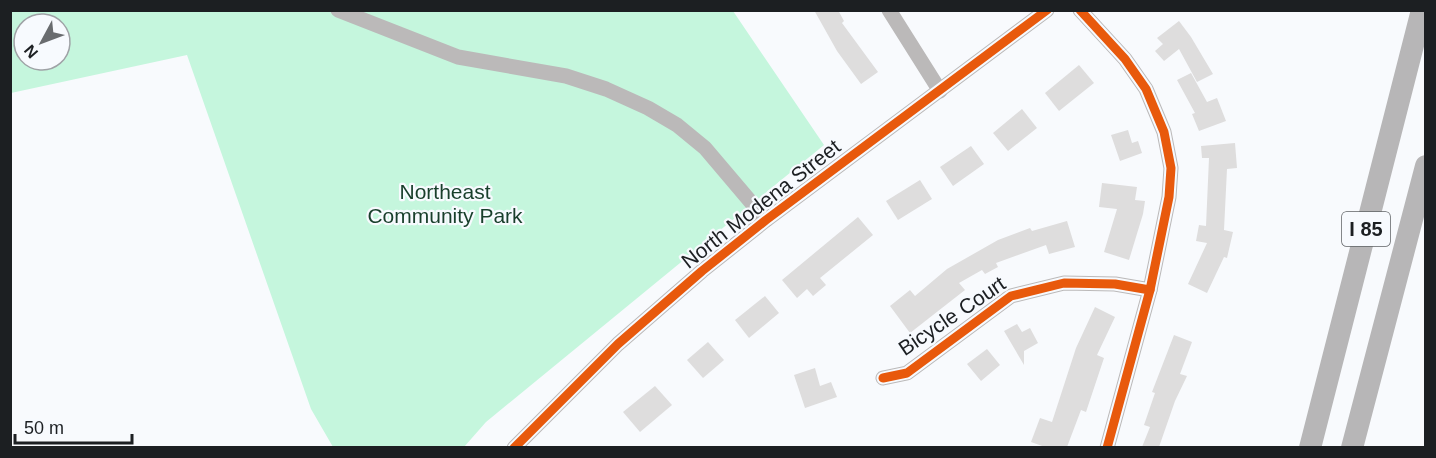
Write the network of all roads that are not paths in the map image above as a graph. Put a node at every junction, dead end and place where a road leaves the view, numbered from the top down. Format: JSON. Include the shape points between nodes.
{"nodes":[{"id":1,"x":338,"y":10,"type":"edge"},
{"id":2,"x":890,"y":10,"type":"edge"},
{"id":3,"x":1047,"y":10,"type":"edge"},
{"id":4,"x":1080,"y":10,"type":"edge"},
{"id":5,"x":1422,"y":10,"type":"edge"},
{"id":6,"x":940,"y":91,"type":"junction"},
{"id":7,"x":1425,"y":166,"type":"edge"},
{"id":8,"x":766,"y":220,"type":"junction"},
{"id":9,"x":1150,"y":290,"type":"junction"},
{"id":10,"x":883,"y":378,"type":"dead end"},
{"id":11,"x":514,"y":447,"type":"edge"},
{"id":12,"x":1107,"y":447,"type":"edge"},
{"id":13,"x":1310,"y":447,"type":"edge"},
{"id":14,"x":1352,"y":447,"type":"edge"}],
"edges":[{"from":1,"to":8,"type":"street","via":[[458,57],[566,76],[648,108],[705,148]]},
{"from":2,"to":6,"type":"street"},
{"from":3,"to":6,"type":"street","name":"North Modena Street"},
{"from":4,"to":9,"type":"street","via":[[1125,59],[1146,89],[1164,132],[1170,168],[1169,197]]},
{"from":5,"to":13,"type":"highway","number":"I 85"},
{"from":6,"to":8,"type":"street","name":"North Modena Street"},
{"from":7,"to":14,"type":"highway","number":"I 85"},
{"from":8,"to":11,"type":"street","name":"North Modena Street","via":[[618,344]]},
{"from":9,"to":10,"type":"street","name":"Bicycle Court","via":[[1114,284],[1064,283],[1011,296],[907,373]]},
{"from":9,"to":12,"type":"street"}]}
